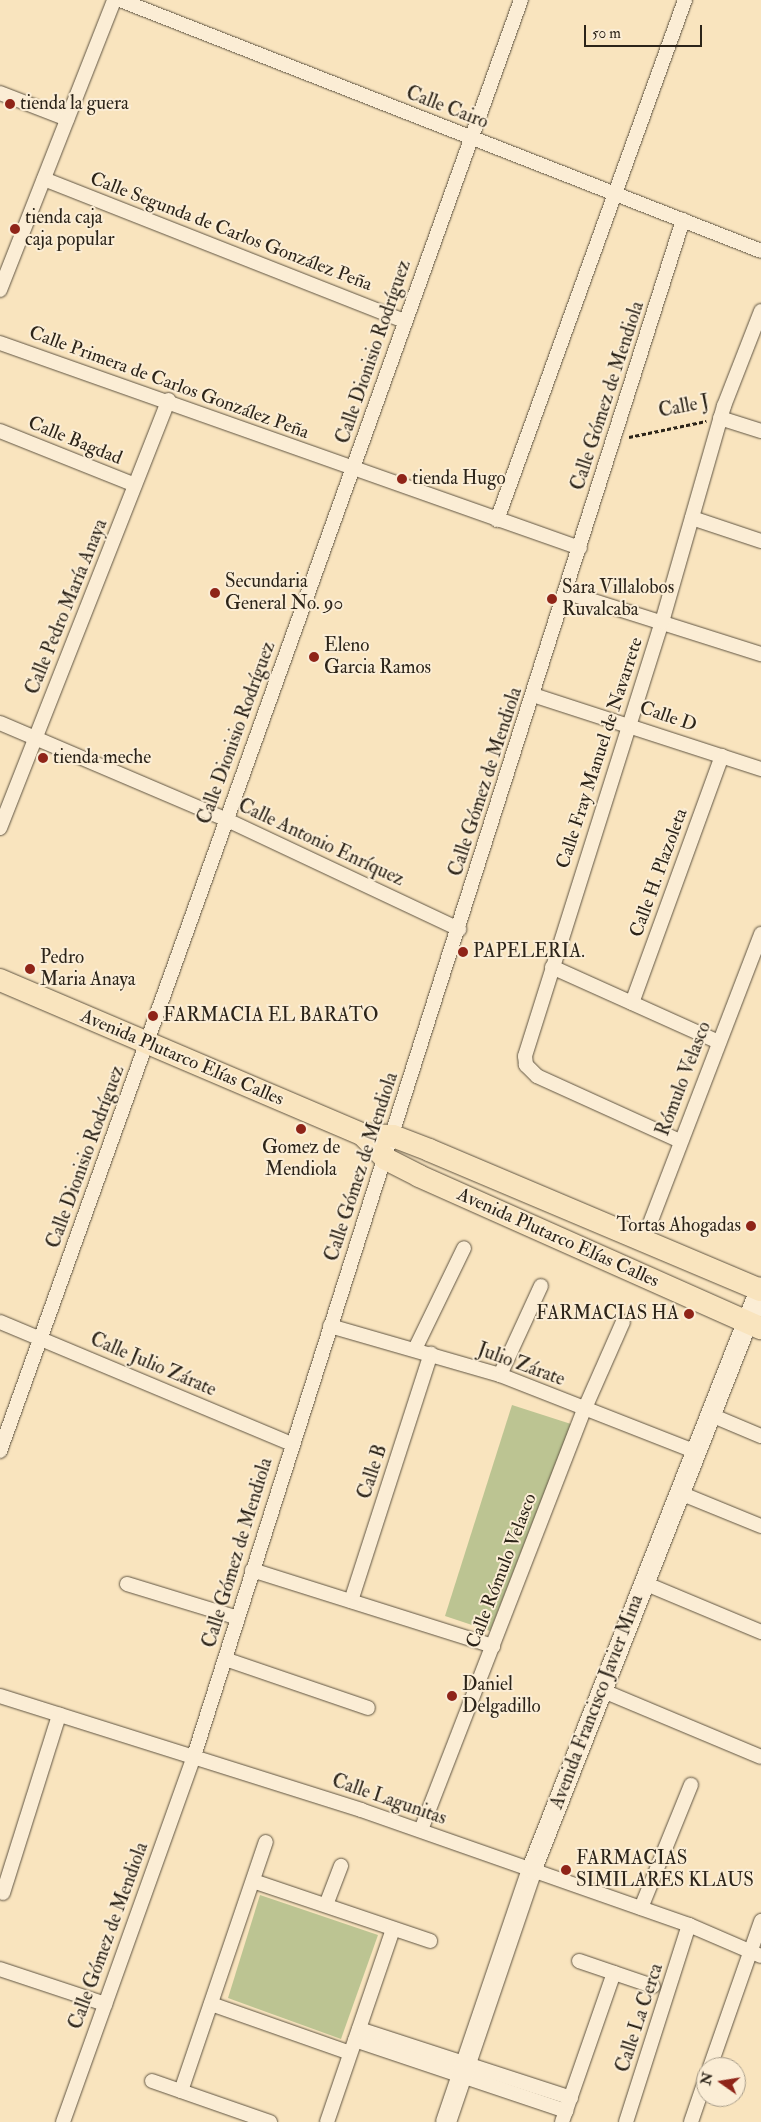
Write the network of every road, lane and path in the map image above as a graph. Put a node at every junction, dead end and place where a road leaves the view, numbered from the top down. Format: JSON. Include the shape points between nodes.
{"nodes":[{"id":1,"x":114,"y":0,"type":"edge"},
{"id":2,"x":120,"y":0,"type":"edge"},
{"id":3,"x":521,"y":0,"type":"edge"},
{"id":4,"x":685,"y":0,"type":"edge"},
{"id":5,"x":0,"y":93,"type":"edge"},
{"id":6,"x":67,"y":119,"type":"junction"},
{"id":7,"x":470,"y":137,"type":"junction"},
{"id":8,"x":44,"y":179,"type":"junction"},
{"id":9,"x":617,"y":194,"type":"junction"},
{"id":10,"x":684,"y":220,"type":"junction"},
{"id":11,"x":761,"y":250,"type":"edge"},
{"id":12,"x":0,"y":290,"type":"edge"},
{"id":13,"x":761,"y":311,"type":"edge"},
{"id":14,"x":404,"y":320,"type":"junction"},
{"id":15,"x":0,"y":343,"type":"edge"},
{"id":16,"x":169,"y":400,"type":"junction"},
{"id":17,"x":720,"y":418,"type":"junction"},
{"id":18,"x":0,"y":431,"type":"edge"},
{"id":19,"x":761,"y":431,"type":"edge"},
{"id":20,"x":614,"y":440,"type":"junction"},
{"id":21,"x":354,"y":469,"type":"junction"},
{"id":22,"x":135,"y":485,"type":"junction"},
{"id":23,"x":692,"y":518,"type":"junction"},
{"id":24,"x":497,"y":520,"type":"junction"},
{"id":25,"x":761,"y":541,"type":"edge"},
{"id":26,"x":580,"y":548,"type":"junction"},
{"id":27,"x":565,"y":592,"type":"junction"},
{"id":28,"x":662,"y":622,"type":"junction"},
{"id":29,"x":761,"y":654,"type":"edge"},
{"id":30,"x":533,"y":695,"type":"junction"},
{"id":31,"x":0,"y":723,"type":"edge"},
{"id":32,"x":628,"y":724,"type":"junction"},
{"id":33,"x":35,"y":738,"type":"junction"},
{"id":34,"x":722,"y":756,"type":"junction"},
{"id":35,"x":761,"y":769,"type":"edge"},
{"id":36,"x":225,"y":819,"type":"junction"},
{"id":37,"x":0,"y":828,"type":"edge"},
{"id":38,"x":459,"y":929,"type":"junction"},
{"id":39,"x":761,"y":934,"type":"edge"},
{"id":40,"x":552,"y":967,"type":"junction"},
{"id":41,"x":0,"y":980,"type":"edge"},
{"id":42,"x":632,"y":1003,"type":"junction"},
{"id":43,"x":719,"y":1042,"type":"junction"},
{"id":44,"x":147,"y":1043,"type":"junction"},
{"id":45,"x":363,"y":1135,"type":"junction"},
{"id":46,"x":393,"y":1136,"type":"junction"},
{"id":47,"x":680,"y":1141,"type":"junction"},
{"id":48,"x":386,"y":1159,"type":"junction"},
{"id":49,"x":644,"y":1239,"type":"junction"},
{"id":50,"x":464,"y":1248,"type":"dead end"},
{"id":51,"x":541,"y":1286,"type":"dead end"},
{"id":52,"x":761,"y":1289,"type":"edge"},
{"id":53,"x":0,"y":1322,"type":"edge"},
{"id":54,"x":623,"y":1322,"type":"dead end"},
{"id":55,"x":754,"y":1325,"type":"edge"},
{"id":56,"x":330,"y":1326,"type":"junction"},
{"id":57,"x":40,"y":1338,"type":"junction"},
{"id":58,"x":415,"y":1349,"type":"junction"},
{"id":59,"x":431,"y":1354,"type":"junction"},
{"id":60,"x":500,"y":1375,"type":"junction"},
{"id":61,"x":585,"y":1408,"type":"junction"},
{"id":62,"x":711,"y":1415,"type":"junction"},
{"id":63,"x":761,"y":1436,"type":"edge"},
{"id":64,"x":292,"y":1444,"type":"junction"},
{"id":65,"x":0,"y":1451,"type":"edge"},
{"id":66,"x":696,"y":1452,"type":"junction"},
{"id":67,"x":680,"y":1493,"type":"junction"},
{"id":68,"x":761,"y":1526,"type":"edge"},
{"id":69,"x":252,"y":1570,"type":"junction"},
{"id":70,"x":644,"y":1583,"type":"junction"},
{"id":71,"x":127,"y":1584,"type":"dead end"},
{"id":72,"x":351,"y":1601,"type":"junction"},
{"id":73,"x":238,"y":1618,"type":"junction"},
{"id":74,"x":761,"y":1632,"type":"edge"},
{"id":75,"x":493,"y":1646,"type":"junction"},
{"id":76,"x":225,"y":1660,"type":"junction"},
{"id":77,"x":601,"y":1690,"type":"junction"},
{"id":78,"x":0,"y":1696,"type":"edge"},
{"id":79,"x":368,"y":1708,"type":"dead end"},
{"id":80,"x":60,"y":1715,"type":"junction"},
{"id":81,"x":194,"y":1756,"type":"junction"},
{"id":82,"x":761,"y":1757,"type":"edge"},
{"id":83,"x":691,"y":1785,"type":"dead end"},
{"id":84,"x":420,"y":1830,"type":"junction"},
{"id":85,"x":266,"y":1842,"type":"dead end"},
{"id":86,"x":341,"y":1866,"type":"dead end"},
{"id":87,"x":532,"y":1869,"type":"junction"},
{"id":88,"x":253,"y":1881,"type":"junction"},
{"id":89,"x":3,"y":1893,"type":"dead end"},
{"id":90,"x":326,"y":1905,"type":"junction"},
{"id":91,"x":641,"y":1908,"type":"junction"},
{"id":92,"x":761,"y":1921,"type":"edge"},
{"id":93,"x":689,"y":1925,"type":"junction"},
{"id":94,"x":394,"y":1929,"type":"junction"},
{"id":95,"x":430,"y":1941,"type":"dead end"},
{"id":96,"x":756,"y":1954,"type":"edge"},
{"id":97,"x":579,"y":1961,"type":"dead end"},
{"id":98,"x":0,"y":1969,"type":"edge"},
{"id":99,"x":614,"y":1973,"type":"junction"},
{"id":100,"x":653,"y":1986,"type":"dead end"},
{"id":101,"x":105,"y":2004,"type":"junction"},
{"id":102,"x":211,"y":2004,"type":"junction"},
{"id":103,"x":355,"y":2041,"type":"junction"},
{"id":104,"x":714,"y":2057,"type":"edge"},
{"id":105,"x":464,"y":2070,"type":"junction"},
{"id":106,"x":152,"y":2081,"type":"dead end"},
{"id":107,"x":181,"y":2091,"type":"junction"},
{"id":108,"x":696,"y":2107,"type":"edge"},
{"id":109,"x":566,"y":2110,"type":"edge"},
{"id":110,"x":63,"y":2122,"type":"edge"},
{"id":111,"x":270,"y":2122,"type":"edge"},
{"id":112,"x":326,"y":2122,"type":"edge"},
{"id":113,"x":446,"y":2122,"type":"edge"},
{"id":114,"x":626,"y":2122,"type":"edge"},
{"id":115,"x":691,"y":2122,"type":"edge"}],
"edges":[{"from":1,"to":6,"type":"street"},
{"from":2,"to":7,"type":"street","name":"Calle Cairo"},
{"from":3,"to":7,"type":"street","name":"Calle Dionisio Rodríguez"},
{"from":4,"to":9,"type":"street"},
{"from":5,"to":6,"type":"street"},
{"from":6,"to":8,"type":"street"},
{"from":7,"to":9,"type":"street","name":"Calle Cairo"},
{"from":7,"to":14,"type":"street","name":"Calle Dionisio Rodríguez"},
{"from":8,"to":12,"type":"street"},
{"from":8,"to":14,"type":"street","name":"Calle Segunda de Carlos González Peña"},
{"from":9,"to":10,"type":"street","name":"Calle Cairo"},
{"from":9,"to":24,"type":"street"},
{"from":10,"to":11,"type":"street","name":"Calle Cairo"},
{"from":10,"to":20,"type":"street","name":"Calle Gómez de Mendiola"},
{"from":13,"to":17,"type":"street","name":"Calle Fray Manuel de Navarrete"},
{"from":14,"to":21,"type":"street","name":"Calle Dionisio Rodríguez"},
{"from":15,"to":16,"type":"street","name":"Calle Primera de Carlos González Peña"},
{"from":16,"to":21,"type":"street","name":"Calle Primera de Carlos González Peña"},
{"from":16,"to":22,"type":"street","name":"Calle Pedro María Anaya"},
{"from":17,"to":19,"type":"street","name":"Calle J"},
{"from":17,"to":20,"type":"path","name":"Calle J"},
{"from":17,"to":23,"type":"street","name":"Calle Fray Manuel de Navarrete"},
{"from":18,"to":22,"type":"street","name":"Calle Bagdad"},
{"from":20,"to":26,"type":"street","name":"Calle Gómez de Mendiola"},
{"from":21,"to":24,"type":"street","name":"Calle Primera de Carlos González Peña"},
{"from":21,"to":36,"type":"street","name":"Calle Dionisio Rodríguez"},
{"from":22,"to":33,"type":"street","name":"Calle Pedro María Anaya"},
{"from":23,"to":25,"type":"street"},
{"from":23,"to":28,"type":"street","name":"Calle Fray Manuel de Navarrete"},
{"from":24,"to":26,"type":"street","name":"Calle Primera de Carlos González Peña"},
{"from":26,"to":27,"type":"street","name":"Calle Gómez de Mendiola"},
{"from":27,"to":28,"type":"street"},
{"from":27,"to":30,"type":"street","name":"Calle Gómez de Mendiola"},
{"from":28,"to":29,"type":"street"},
{"from":28,"to":32,"type":"street","name":"Calle Fray Manuel de Navarrete"},
{"from":30,"to":32,"type":"street","name":"Calle D"},
{"from":30,"to":38,"type":"street","name":"Calle Gómez de Mendiola"},
{"from":31,"to":33,"type":"street","name":"Calle Antonio Enríquez"},
{"from":32,"to":34,"type":"street","name":"Calle D"},
{"from":32,"to":40,"type":"street","name":"Calle Fray Manuel de Navarrete"},
{"from":33,"to":36,"type":"street","name":"Calle Antonio Enríquez"},
{"from":33,"to":37,"type":"street","name":"Calle Pedro María Anaya"},
{"from":34,"to":35,"type":"street","name":"Calle D"},
{"from":34,"to":42,"type":"street","name":"Calle H. Plazoleta"},
{"from":36,"to":38,"type":"street","name":"Calle Antonio Enríquez"},
{"from":36,"to":44,"type":"street","name":"Calle Dionisio Rodríguez"},
{"from":38,"to":46,"type":"street","name":"Calle Gómez de Mendiola"},
{"from":39,"to":43,"type":"street","name":"Rómulo Velasco"},
{"from":40,"to":42,"type":"street"},
{"from":40,"to":47,"type":"street","name":"Calle Fray Manuel de Navarrete","via":[[526,1048],[526,1065],[537,1076]]},
{"from":41,"to":44,"type":"main road","name":"Avenida Plutarco Elías Calles"},
{"from":42,"to":43,"type":"street"},
{"from":43,"to":47,"type":"street","name":"Rómulo Velasco"},
{"from":44,"to":45,"type":"main road","name":"Avenida Plutarco Elías Calles"},
{"from":44,"to":57,"type":"street","name":"Calle Dionisio Rodríguez"},
{"from":45,"to":46,"type":"main road","name":"Avenida Plutarco Elías Calles"},
{"from":45,"to":48,"type":"main road","name":"Avenida Plutarco Elías Calles"},
{"from":46,"to":48,"type":"street","name":"Calle Gómez de Mendiola"},
{"from":46,"to":49,"type":"main road","name":"Avenida Plutarco Elías Calles"},
{"from":47,"to":49,"type":"street","name":"Rómulo Velasco"},
{"from":48,"to":55,"type":"main road","name":"Avenida Plutarco Elías Calles"},
{"from":48,"to":56,"type":"street","name":"Calle Gómez de Mendiola"},
{"from":49,"to":52,"type":"main road","name":"Avenida Plutarco Elías Calles"},
{"from":50,"to":58,"type":"street"},
{"from":51,"to":60,"type":"street"},
{"from":52,"to":55,"type":"main road","name":"Avenida Francisco Javier Mina"},
{"from":53,"to":57,"type":"street","name":"Calle Julio Zárate"},
{"from":54,"to":61,"type":"street","name":"Calle Rómulo Velasco"},
{"from":55,"to":62,"type":"main road","name":"Avenida Francisco Javier Mina"},
{"from":56,"to":58,"type":"street","name":"Julio Zárate"},
{"from":56,"to":64,"type":"street","name":"Calle Gómez de Mendiola"},
{"from":57,"to":64,"type":"street","name":"Calle Julio Zárate"},
{"from":57,"to":65,"type":"street","name":"Calle Dionisio Rodríguez"},
{"from":58,"to":59,"type":"street","name":"Julio Zárate"},
{"from":59,"to":60,"type":"street","name":"Julio Zárate"},
{"from":59,"to":72,"type":"street","name":"Calle B"},
{"from":60,"to":61,"type":"street","name":"Julio Zárate"},
{"from":61,"to":66,"type":"street","name":"Julio Zárate"},
{"from":61,"to":75,"type":"street","name":"Calle Rómulo Velasco"},
{"from":62,"to":63,"type":"street"},
{"from":62,"to":66,"type":"main road","name":"Avenida Francisco Javier Mina"},
{"from":64,"to":69,"type":"street","name":"Calle Gómez de Mendiola"},
{"from":66,"to":67,"type":"main road","name":"Avenida Francisco Javier Mina"},
{"from":67,"to":68,"type":"street"},
{"from":67,"to":70,"type":"main road","name":"Avenida Francisco Javier Mina"},
{"from":69,"to":72,"type":"street"},
{"from":69,"to":73,"type":"street","name":"Calle Gómez de Mendiola"},
{"from":70,"to":74,"type":"street"},
{"from":70,"to":77,"type":"main road","name":"Avenida Francisco Javier Mina"},
{"from":71,"to":73,"type":"street"},
{"from":72,"to":75,"type":"street"},
{"from":73,"to":76,"type":"street","name":"Calle Gómez de Mendiola"},
{"from":75,"to":84,"type":"street","name":"Calle Rómulo Velasco"},
{"from":76,"to":79,"type":"street"},
{"from":76,"to":81,"type":"street","name":"Calle Gómez de Mendiola"},
{"from":77,"to":82,"type":"street"},
{"from":77,"to":87,"type":"main road","name":"Avenida Francisco Javier Mina"},
{"from":78,"to":80,"type":"street","name":"Calle Lagunitas"},
{"from":80,"to":81,"type":"street","name":"Calle Lagunitas"},
{"from":80,"to":89,"type":"street"},
{"from":81,"to":84,"type":"street","name":"Calle Lagunitas"},
{"from":81,"to":101,"type":"street","name":"Calle Gómez de Mendiola"},
{"from":83,"to":91,"type":"street"},
{"from":84,"to":87,"type":"street","name":"Calle Lagunitas"},
{"from":85,"to":88,"type":"street"},
{"from":86,"to":90,"type":"street"},
{"from":87,"to":91,"type":"street","name":"Calle Lagunitas"},
{"from":87,"to":105,"type":"main road","name":"Avenida Francisco Javier Mina"},
{"from":88,"to":90,"type":"street"},
{"from":88,"to":102,"type":"street"},
{"from":90,"to":94,"type":"street"},
{"from":91,"to":93,"type":"street","name":"Calle Lagunitas"},
{"from":92,"to":96,"type":"street"},
{"from":93,"to":96,"type":"street","name":"Calle Lagunitas"},
{"from":93,"to":114,"type":"street","name":"Calle La Cerca"},
{"from":94,"to":95,"type":"street"},
{"from":94,"to":103,"type":"street"},
{"from":96,"to":104,"type":"street"},
{"from":97,"to":99,"type":"street"},
{"from":98,"to":101,"type":"street"},
{"from":99,"to":100,"type":"street"},
{"from":99,"to":109,"type":"street"},
{"from":101,"to":110,"type":"street","name":"Calle Gómez de Mendiola"},
{"from":102,"to":103,"type":"street"},
{"from":102,"to":107,"type":"street"},
{"from":103,"to":105,"type":"street"},
{"from":103,"to":112,"type":"street"},
{"from":105,"to":109,"type":"street"},
{"from":105,"to":113,"type":"main road","name":"Avenida Francisco Javier Mina"},
{"from":106,"to":107,"type":"street"},
{"from":107,"to":111,"type":"street"},
{"from":108,"to":115,"type":"street"}]}
